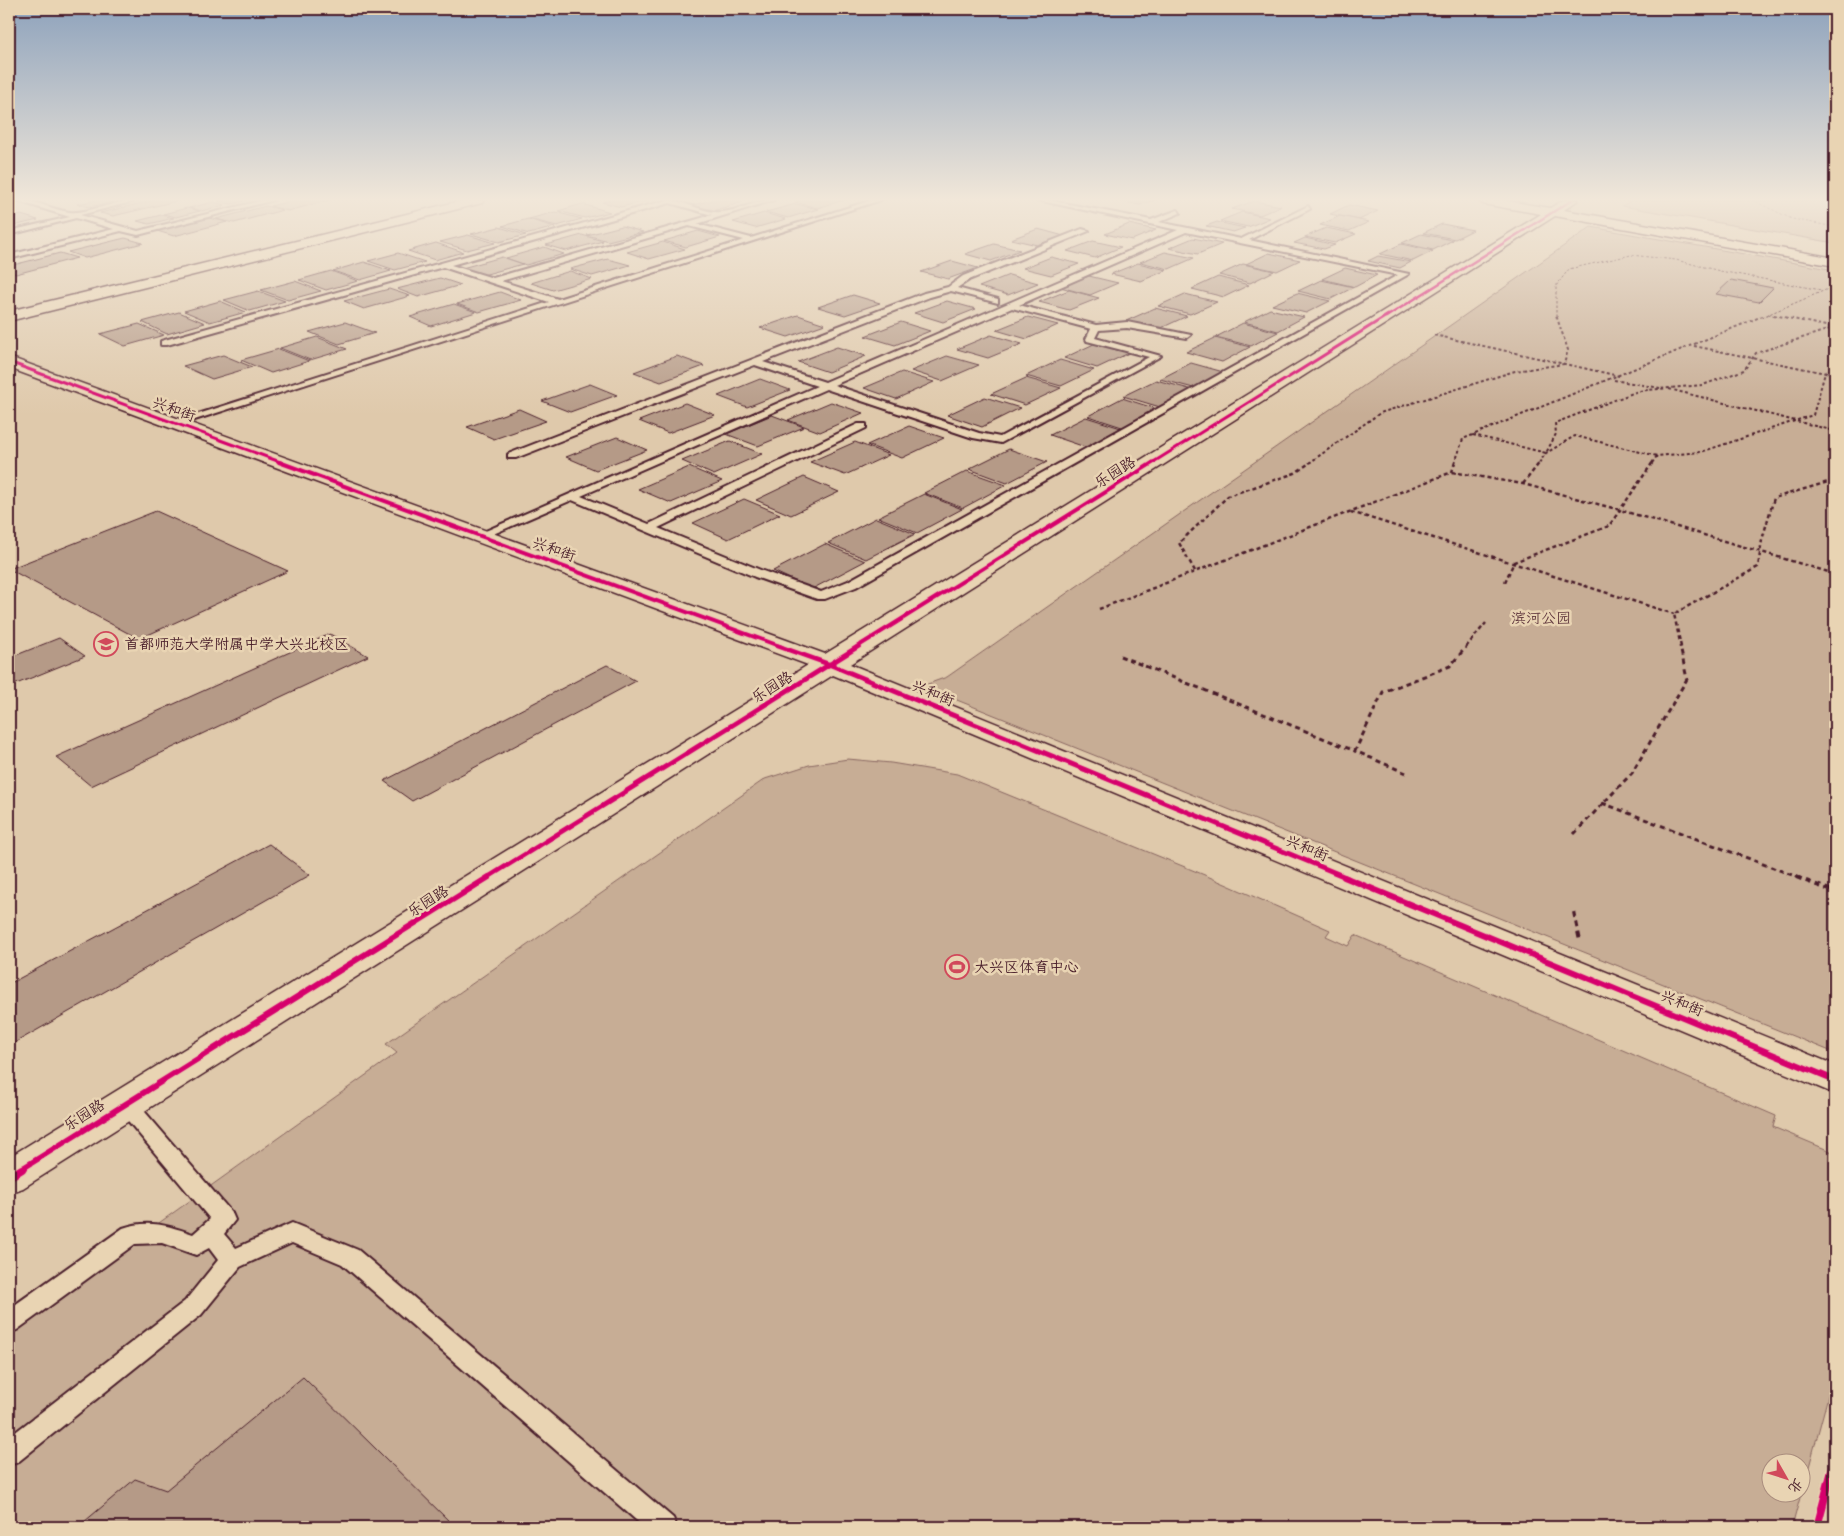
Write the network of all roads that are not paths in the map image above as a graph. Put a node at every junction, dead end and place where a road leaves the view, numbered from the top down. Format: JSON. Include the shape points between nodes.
{"nodes":[{"id":1,"x":154,"y":272,"type":"edge"},
{"id":2,"x":188,"y":272,"type":"edge"},
{"id":3,"x":418,"y":272,"type":"edge"},
{"id":4,"x":463,"y":272,"type":"edge"},
{"id":5,"x":525,"y":272,"type":"edge"},
{"id":6,"x":650,"y":272,"type":"edge"},
{"id":7,"x":982,"y":272,"type":"edge"},
{"id":8,"x":1088,"y":272,"type":"edge"},
{"id":9,"x":1394,"y":272,"type":"edge"},
{"id":10,"x":1457,"y":272,"type":"edge"},
{"id":11,"x":493,"y":281,"type":"junction"},
{"id":12,"x":951,"y":289,"type":"junction"},
{"id":13,"x":556,"y":301,"type":"junction"},
{"id":14,"x":995,"y":301,"type":"dead end"},
{"id":15,"x":1011,"y":305,"type":"junction"},
{"id":16,"x":9,"y":307,"type":"edge"},
{"id":17,"x":9,"y":316,"type":"edge"},
{"id":18,"x":1096,"y":328,"type":"junction"},
{"id":19,"x":1187,"y":334,"type":"dead end"},
{"id":20,"x":164,"y":343,"type":"dead end"},
{"id":21,"x":9,"y":362,"type":"edge"},
{"id":22,"x":755,"y":362,"type":"junction"},
{"id":23,"x":827,"y":386,"type":"junction"},
{"id":24,"x":175,"y":423,"type":"junction"},
{"id":25,"x":862,"y":426,"type":"dead end"},
{"id":26,"x":512,"y":456,"type":"dead end"},
{"id":27,"x":572,"y":496,"type":"junction"},
{"id":28,"x":649,"y":528,"type":"junction"},
{"id":29,"x":480,"y":536,"type":"junction"},
{"id":30,"x":831,"y":665,"type":"junction"},
{"id":31,"x":1835,"y":1080,"type":"edge"},
{"id":32,"x":126,"y":1104,"type":"junction"},
{"id":33,"x":9,"y":1177,"type":"edge"},
{"id":34,"x":210,"y":1233,"type":"junction"},
{"id":35,"x":232,"y":1260,"type":"junction"},
{"id":36,"x":9,"y":1322,"type":"edge"},
{"id":37,"x":9,"y":1454,"type":"edge"},
{"id":38,"x":664,"y":1527,"type":"edge"}],
"edges":[{"from":1,"to":16,"type":"street"},
{"from":2,"to":17,"type":"street"},
{"from":3,"to":20,"type":"lane"},
{"from":4,"to":11,"type":"lane"},
{"from":5,"to":11,"type":"lane"},
{"from":6,"to":13,"type":"lane"},
{"from":7,"to":12,"type":"lane"},
{"from":8,"to":15,"type":"lane"},
{"from":9,"to":28,"type":"lane","via":[[1405,274],[852,584],[821,596],[758,574]]},
{"from":10,"to":30,"type":"street","name":"乐园路"},
{"from":11,"to":13,"type":"lane"},
{"from":12,"to":14,"type":"lane"},
{"from":12,"to":22,"type":"lane","via":[[927,295]]},
{"from":13,"to":24,"type":"lane"},
{"from":15,"to":18,"type":"lane"},
{"from":15,"to":23,"type":"lane"},
{"from":18,"to":19,"type":"lane","via":[[1127,325]]},
{"from":18,"to":23,"type":"lane","via":[[1090,339],[1157,356],[1000,440],[976,436]]},
{"from":21,"to":24,"type":"street","name":"兴和街"},
{"from":22,"to":23,"type":"lane"},
{"from":22,"to":26,"type":"lane"},
{"from":23,"to":27,"type":"lane"},
{"from":24,"to":29,"type":"street","name":"兴和街"},
{"from":25,"to":28,"type":"lane"},
{"from":27,"to":28,"type":"lane"},
{"from":27,"to":29,"type":"lane"},
{"from":29,"to":30,"type":"street","name":"兴和街"},
{"from":30,"to":31,"type":"street","name":"兴和街"},
{"from":30,"to":32,"type":"street","name":"乐园路"},
{"from":32,"to":33,"type":"street","name":"乐园路"},
{"from":32,"to":34,"type":"lane","via":[[224,1220]]},
{"from":34,"to":35,"type":"lane"},
{"from":34,"to":36,"type":"lane","via":[[196,1245],[162,1233],[131,1235]]},
{"from":35,"to":37,"type":"lane","via":[[193,1308]]},
{"from":35,"to":38,"type":"lane","via":[[292,1233],[350,1257]]}]}
